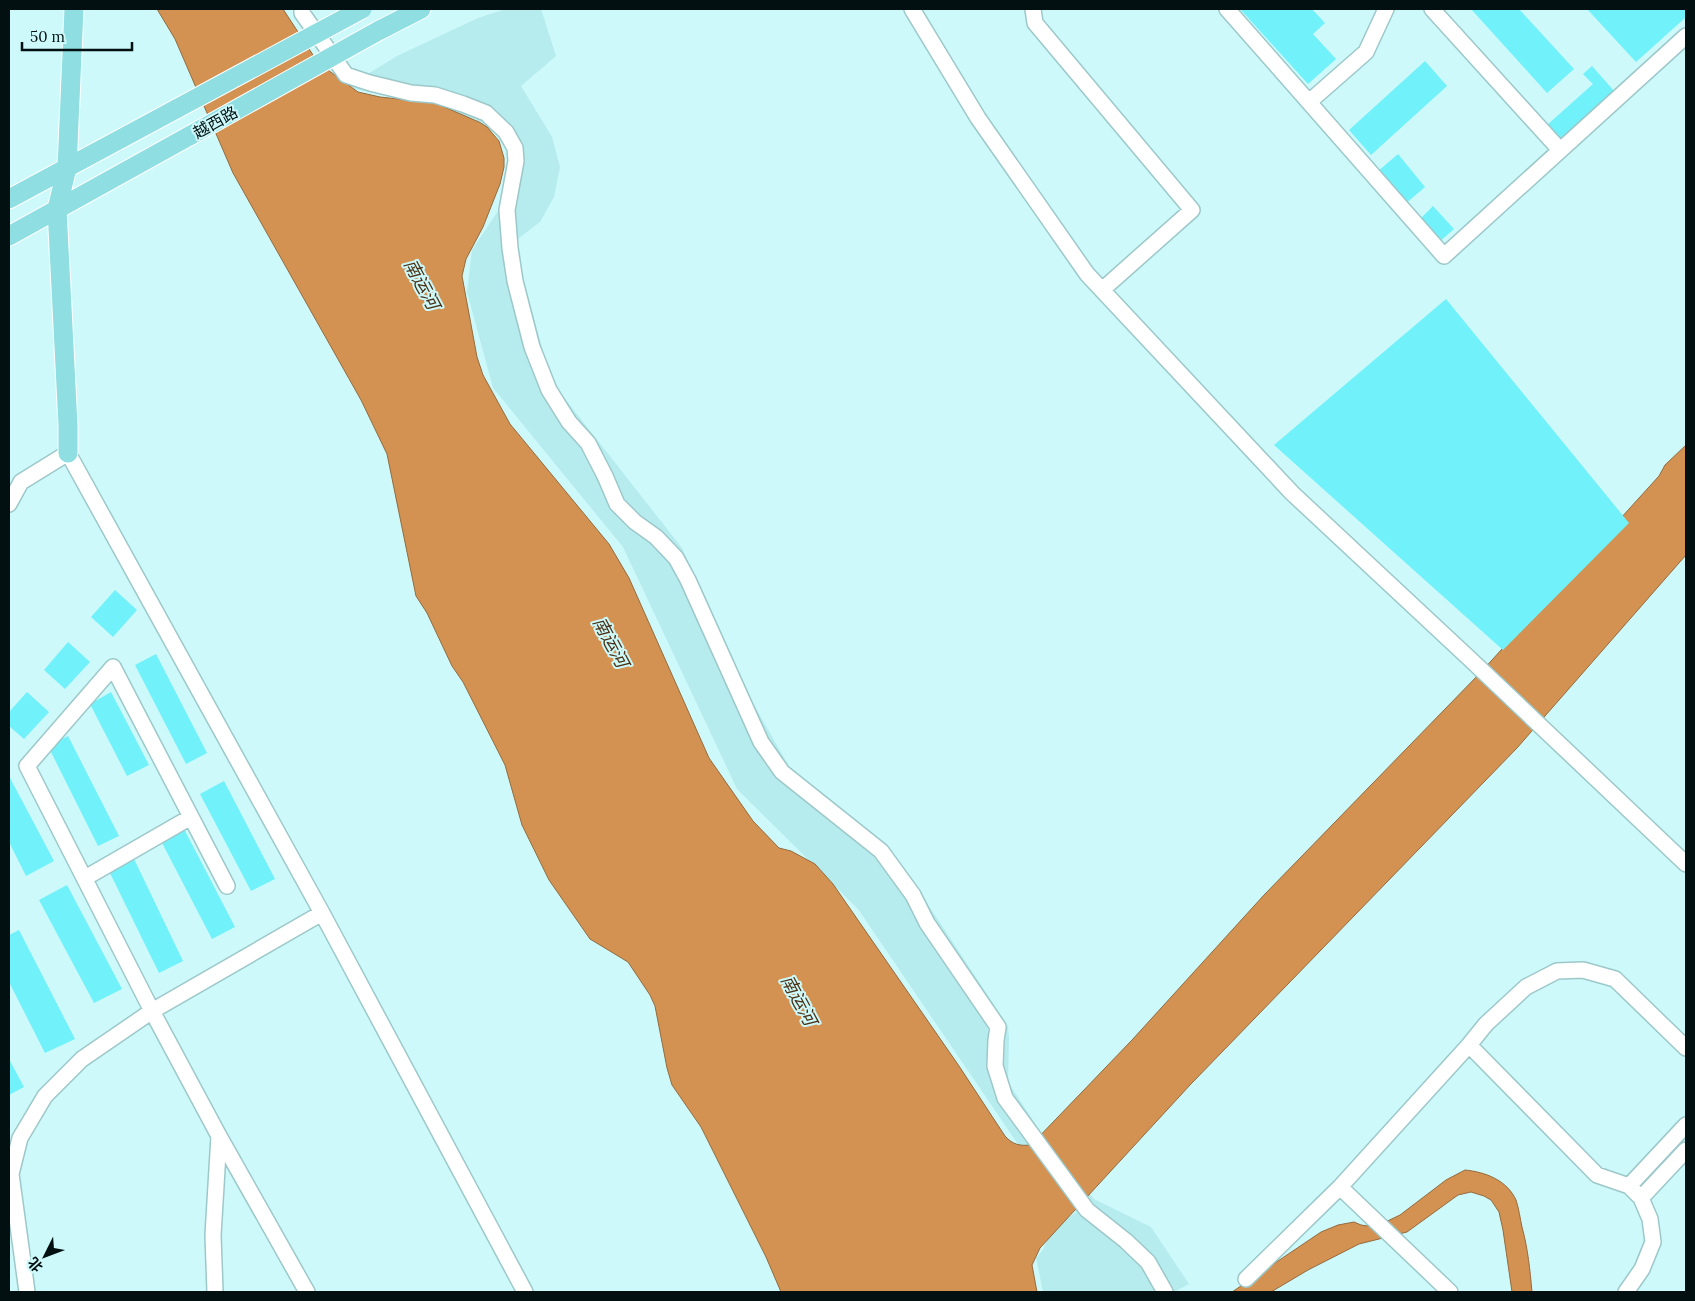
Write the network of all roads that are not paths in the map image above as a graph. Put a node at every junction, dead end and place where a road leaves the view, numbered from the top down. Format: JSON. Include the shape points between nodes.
{"nodes":[{"id":1,"x":74,"y":9,"type":"edge"},
{"id":2,"x":302,"y":9,"type":"edge"},
{"id":3,"x":362,"y":9,"type":"edge"},
{"id":4,"x":422,"y":9,"type":"edge"},
{"id":5,"x":912,"y":9,"type":"edge"},
{"id":6,"x":1033,"y":9,"type":"edge"},
{"id":7,"x":1227,"y":9,"type":"edge"},
{"id":8,"x":1386,"y":9,"type":"edge"},
{"id":9,"x":1432,"y":9,"type":"edge"},
{"id":10,"x":1686,"y":36,"type":"edge"},
{"id":11,"x":1309,"y":102,"type":"junction"},
{"id":12,"x":1560,"y":150,"type":"junction"},
{"id":13,"x":67,"y":168,"type":"junction"},
{"id":14,"x":9,"y":199,"type":"edge"},
{"id":15,"x":57,"y":210,"type":"junction"},
{"id":16,"x":9,"y":236,"type":"edge"},
{"id":17,"x":1102,"y":290,"type":"junction"},
{"id":18,"x":68,"y":453,"type":"junction"},
{"id":19,"x":9,"y":504,"type":"edge"},
{"id":20,"x":192,"y":817,"type":"junction"},
{"id":21,"x":1685,"y":861,"type":"edge"},
{"id":22,"x":85,"y":878,"type":"junction"},
{"id":23,"x":228,"y":886,"type":"dead end"},
{"id":24,"x":322,"y":914,"type":"junction"},
{"id":25,"x":152,"y":1011,"type":"junction"},
{"id":26,"x":1469,"y":1045,"type":"junction"},
{"id":27,"x":1686,"y":1048,"type":"edge"},
{"id":28,"x":1686,"y":1125,"type":"edge"},
{"id":29,"x":219,"y":1136,"type":"junction"},
{"id":30,"x":1686,"y":1150,"type":"edge"},
{"id":31,"x":10,"y":1172,"type":"edge"},
{"id":32,"x":1630,"y":1186,"type":"junction"},
{"id":33,"x":1340,"y":1187,"type":"junction"},
{"id":34,"x":1641,"y":1198,"type":"junction"},
{"id":35,"x":1246,"y":1279,"type":"dead end"},
{"id":36,"x":1441,"y":1289,"type":"edge"},
{"id":37,"x":27,"y":1292,"type":"edge"},
{"id":38,"x":215,"y":1292,"type":"edge"},
{"id":39,"x":307,"y":1292,"type":"edge"},
{"id":40,"x":525,"y":1292,"type":"edge"},
{"id":41,"x":1166,"y":1292,"type":"edge"},
{"id":42,"x":1626,"y":1292,"type":"edge"}],
"edges":[{"from":1,"to":13,"type":"main road"},
{"from":2,"to":41,"type":"street","via":[[346,75],[463,104],[486,113],[506,132],[515,148],[516,161],[507,210],[515,281],[532,348],[548,390],[569,422],[588,443],[617,504],[676,558],[762,742],[782,772],[881,851],[913,895],[927,923],[998,1027],[995,1066],[1005,1098],[1086,1210],[1148,1262]]},
{"from":3,"to":13,"type":"main road","name":"越西路","bridge":true},
{"from":4,"to":15,"type":"main road","name":"越西路","bridge":true},
{"from":5,"to":17,"type":"street","via":[[978,118],[1087,274]]},
{"from":6,"to":17,"type":"street","via":[[1034,23],[1192,210]]},
{"from":7,"to":11,"type":"street"},
{"from":8,"to":11,"type":"street","via":[[1366,52]]},
{"from":9,"to":12,"type":"street"},
{"from":10,"to":12,"type":"street"},
{"from":11,"to":12,"type":"street","via":[[1444,256]]},
{"from":13,"to":14,"type":"main road","name":"越西路"},
{"from":13,"to":15,"type":"main road"},
{"from":15,"to":16,"type":"main road","name":"越西路"},
{"from":15,"to":18,"type":"main road"},
{"from":17,"to":21,"type":"street","via":[[1292,493]]},
{"from":18,"to":19,"type":"street","via":[[21,482]]},
{"from":18,"to":24,"type":"street"},
{"from":20,"to":22,"type":"street"},
{"from":20,"to":22,"type":"street","via":[[113,667],[27,766]]},
{"from":20,"to":23,"type":"street"},
{"from":22,"to":25,"type":"street"},
{"from":24,"to":25,"type":"street"},
{"from":24,"to":40,"type":"street"},
{"from":25,"to":29,"type":"street"},
{"from":25,"to":31,"type":"street","via":[[82,1058],[45,1096],[20,1138]]},
{"from":26,"to":27,"type":"street","via":[[1486,1024],[1526,987],[1557,971],[1583,970],[1615,979]]},
{"from":26,"to":32,"type":"street","via":[[1597,1175]]},
{"from":26,"to":33,"type":"street"},
{"from":28,"to":32,"type":"street"},
{"from":29,"to":38,"type":"street","via":[[213,1235]]},
{"from":29,"to":39,"type":"street"},
{"from":30,"to":34,"type":"street"},
{"from":31,"to":37,"type":"street"},
{"from":32,"to":34,"type":"street"},
{"from":33,"to":35,"type":"street"},
{"from":33,"to":36,"type":"street","via":[[1398,1242]]},
{"from":34,"to":42,"type":"street","via":[[1650,1219],[1653,1242],[1642,1269]]}]}
